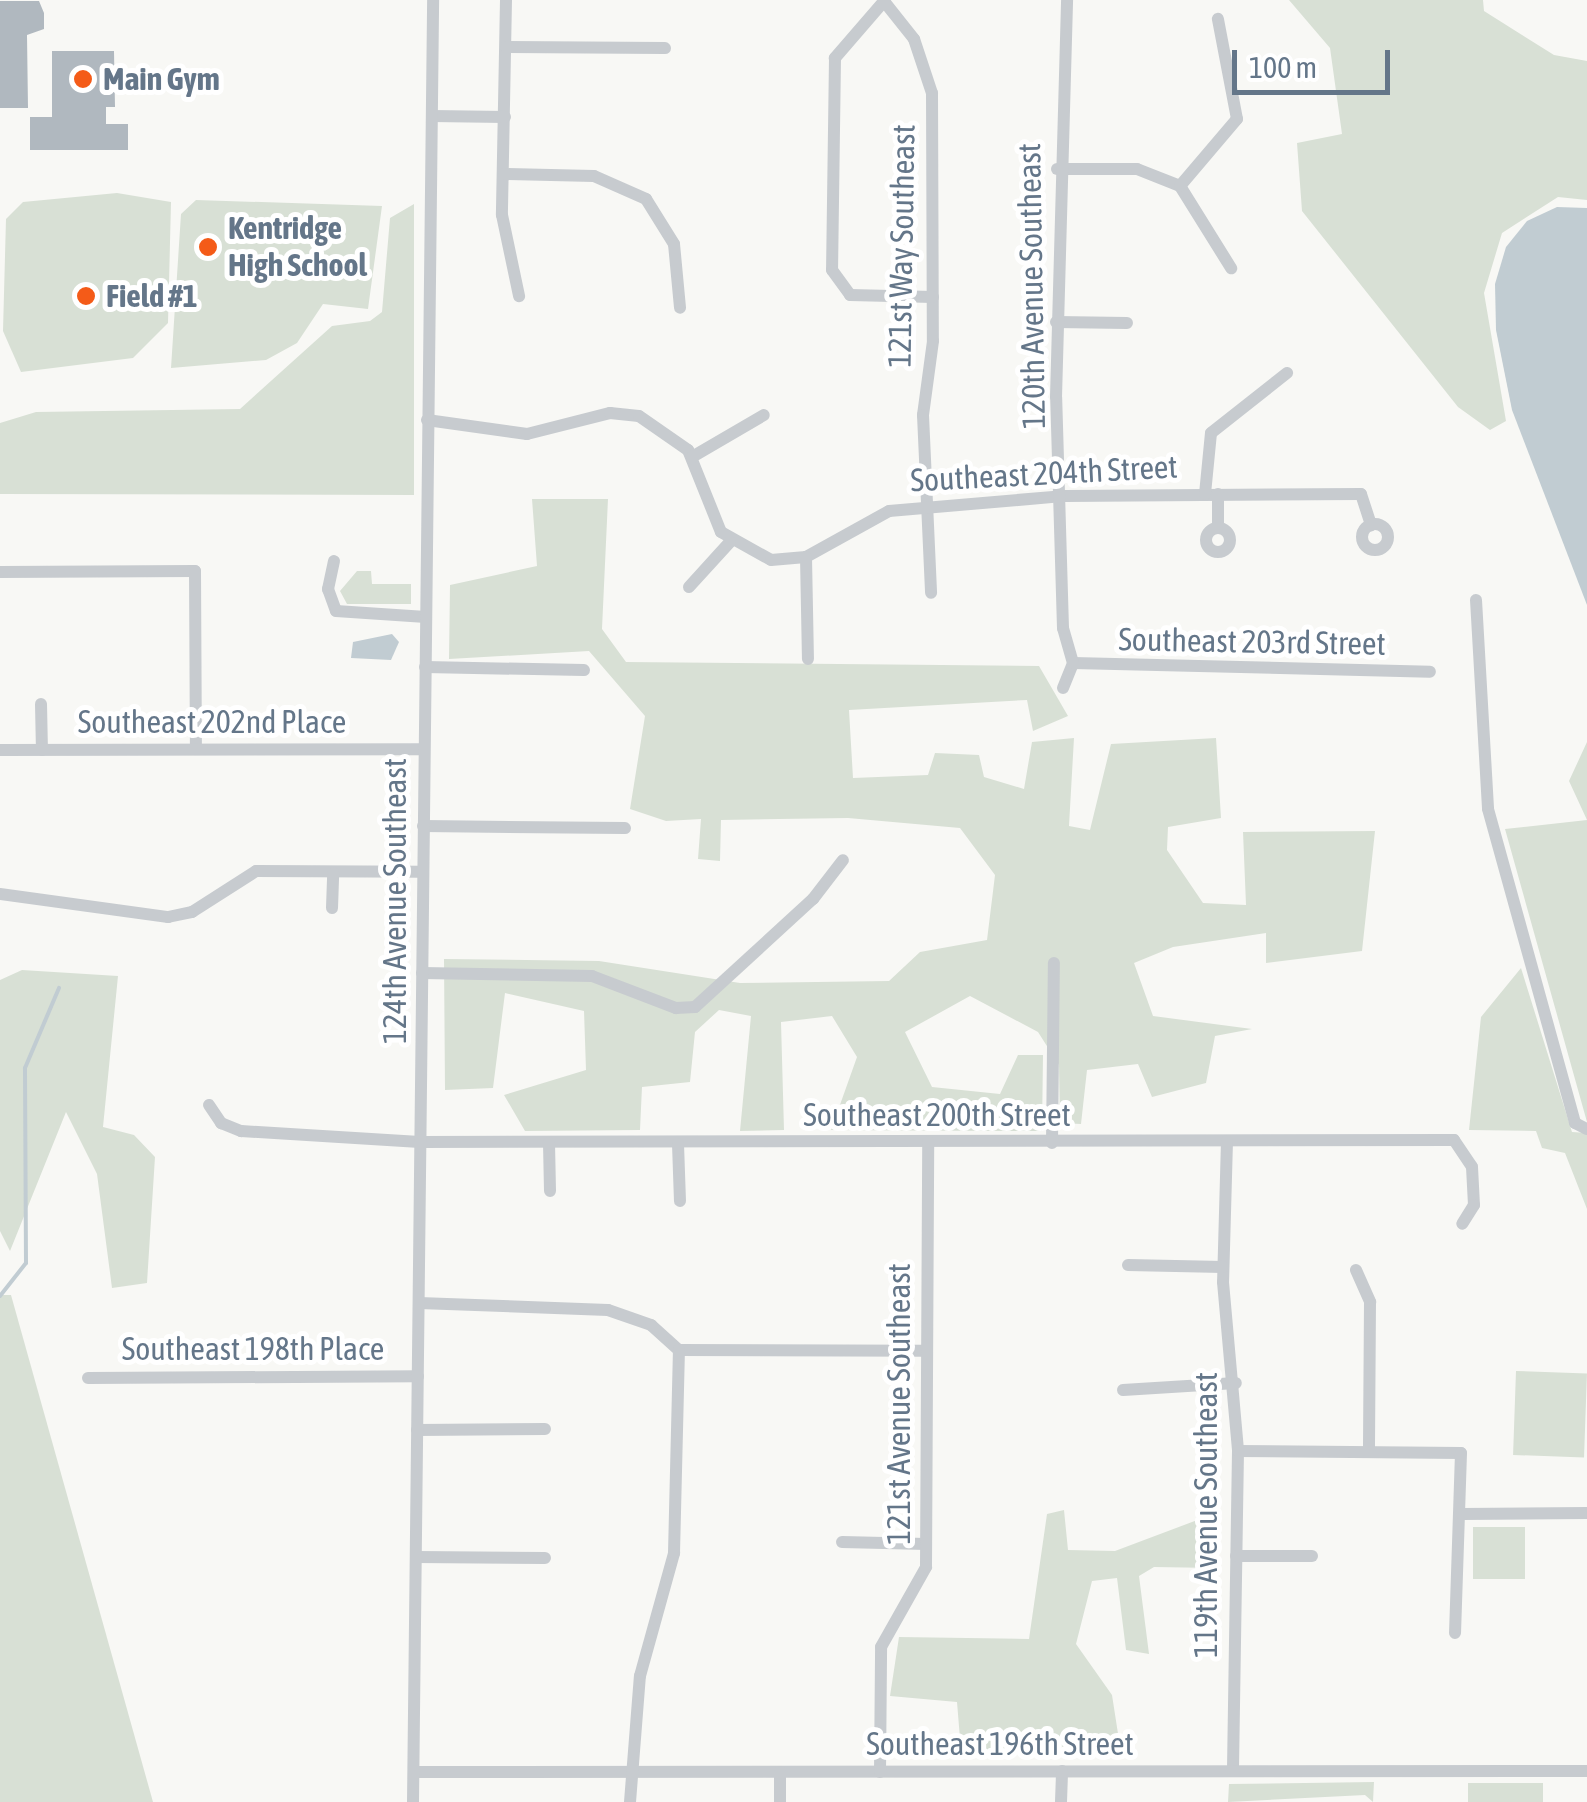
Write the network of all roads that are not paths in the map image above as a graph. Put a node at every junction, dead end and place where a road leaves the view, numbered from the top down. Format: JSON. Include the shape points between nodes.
{"nodes":[{"id":1,"x":433,"y":0,"type":"edge"},
{"id":2,"x":506,"y":0,"type":"edge"},
{"id":3,"x":884,"y":0,"type":"edge"},
{"id":4,"x":1066,"y":0,"type":"edge"},
{"id":5,"x":1218,"y":19,"type":"dead end"},
{"id":6,"x":506,"y":47,"type":"junction"},
{"id":7,"x":665,"y":48,"type":"dead end"},
{"id":8,"x":432,"y":116,"type":"junction"},
{"id":9,"x":504,"y":117,"type":"junction"},
{"id":10,"x":1057,"y":169,"type":"junction"},
{"id":11,"x":504,"y":174,"type":"junction"},
{"id":12,"x":1180,"y":186,"type":"junction"},
{"id":13,"x":1231,"y":268,"type":"dead end"},
{"id":14,"x":519,"y":296,"type":"dead end"},
{"id":15,"x":933,"y":297,"type":"junction"},
{"id":16,"x":680,"y":308,"type":"dead end"},
{"id":17,"x":1056,"y":322,"type":"junction"},
{"id":18,"x":1128,"y":323,"type":"dead end"},
{"id":19,"x":1287,"y":373,"type":"dead end"},
{"id":20,"x":764,"y":415,"type":"dead end"},
{"id":21,"x":427,"y":420,"type":"junction"},
{"id":22,"x":692,"y":456,"type":"junction"},
{"id":23,"x":1212,"y":494,"type":"junction"},
{"id":24,"x":1065,"y":496,"type":"junction"},
{"id":25,"x":926,"y":506,"type":"junction"},
{"id":26,"x":1371,"y":525,"type":"dead end"},
{"id":27,"x":1218,"y":528,"type":"dead end"},
{"id":28,"x":730,"y":542,"type":"junction"},
{"id":29,"x":806,"y":557,"type":"junction"},
{"id":30,"x":334,"y":561,"type":"dead end"},
{"id":31,"x":0,"y":572,"type":"edge"},
{"id":32,"x":690,"y":587,"type":"dead end"},
{"id":33,"x":931,"y":593,"type":"dead end"},
{"id":34,"x":1476,"y":600,"type":"dead end"},
{"id":35,"x":426,"y":617,"type":"junction"},
{"id":36,"x":808,"y":659,"type":"dead end"},
{"id":37,"x":1073,"y":664,"type":"junction"},
{"id":38,"x":425,"y":667,"type":"junction"},
{"id":39,"x":584,"y":670,"type":"dead end"},
{"id":40,"x":1430,"y":672,"type":"dead end"},
{"id":41,"x":1063,"y":688,"type":"dead end"},
{"id":42,"x":41,"y":704,"type":"dead end"},
{"id":43,"x":196,"y":749,"type":"junction"},
{"id":44,"x":424,"y":749,"type":"junction"},
{"id":45,"x":0,"y":750,"type":"edge"},
{"id":46,"x":42,"y":750,"type":"junction"},
{"id":47,"x":423,"y":826,"type":"junction"},
{"id":48,"x":625,"y":828,"type":"dead end"},
{"id":49,"x":844,"y":860,"type":"dead end"},
{"id":50,"x":333,"y":872,"type":"junction"},
{"id":51,"x":423,"y":872,"type":"junction"},
{"id":52,"x":0,"y":894,"type":"edge"},
{"id":53,"x":332,"y":908,"type":"dead end"},
{"id":54,"x":1054,"y":964,"type":"dead end"},
{"id":55,"x":422,"y":973,"type":"junction"},
{"id":56,"x":209,"y":1105,"type":"dead end"},
{"id":57,"x":1581,"y":1126,"type":"edge"},
{"id":58,"x":1227,"y":1141,"type":"junction"},
{"id":59,"x":420,"y":1142,"type":"junction"},
{"id":60,"x":928,"y":1142,"type":"junction"},
{"id":61,"x":1052,"y":1142,"type":"junction"},
{"id":62,"x":550,"y":1143,"type":"junction"},
{"id":63,"x":678,"y":1144,"type":"junction"},
{"id":64,"x":550,"y":1191,"type":"dead end"},
{"id":65,"x":680,"y":1201,"type":"dead end"},
{"id":66,"x":1462,"y":1224,"type":"dead end"},
{"id":67,"x":1128,"y":1266,"type":"dead end"},
{"id":68,"x":1223,"y":1267,"type":"junction"},
{"id":69,"x":1356,"y":1270,"type":"dead end"},
{"id":70,"x":419,"y":1303,"type":"junction"},
{"id":71,"x":679,"y":1350,"type":"junction"},
{"id":72,"x":926,"y":1351,"type":"junction"},
{"id":73,"x":418,"y":1376,"type":"junction"},
{"id":74,"x":88,"y":1378,"type":"dead end"},
{"id":75,"x":1236,"y":1383,"type":"junction"},
{"id":76,"x":1122,"y":1390,"type":"dead end"},
{"id":77,"x":545,"y":1429,"type":"dead end"},
{"id":78,"x":418,"y":1430,"type":"junction"},
{"id":79,"x":1238,"y":1451,"type":"junction"},
{"id":80,"x":1369,"y":1451,"type":"junction"},
{"id":81,"x":1587,"y":1513,"type":"edge"},
{"id":82,"x":1462,"y":1514,"type":"junction"},
{"id":83,"x":842,"y":1542,"type":"dead end"},
{"id":84,"x":926,"y":1544,"type":"junction"},
{"id":85,"x":1236,"y":1556,"type":"junction"},
{"id":86,"x":1312,"y":1556,"type":"dead end"},
{"id":87,"x":416,"y":1557,"type":"junction"},
{"id":88,"x":546,"y":1558,"type":"dead end"},
{"id":89,"x":1456,"y":1633,"type":"dead end"},
{"id":90,"x":1234,"y":1770,"type":"junction"},
{"id":91,"x":1062,"y":1771,"type":"junction"},
{"id":92,"x":1587,"y":1771,"type":"edge"},
{"id":93,"x":414,"y":1772,"type":"junction"},
{"id":94,"x":780,"y":1772,"type":"junction"},
{"id":95,"x":880,"y":1772,"type":"junction"},
{"id":96,"x":631,"y":1774,"type":"junction"},
{"id":97,"x":414,"y":1802,"type":"edge"},
{"id":98,"x":630,"y":1802,"type":"edge"},
{"id":99,"x":780,"y":1802,"type":"edge"},
{"id":100,"x":1061,"y":1802,"type":"edge"}],
"edges":[{"from":1,"to":8,"type":"street","name":"124th Avenue Southeast"},
{"from":2,"to":6,"type":"street"},
{"from":3,"to":15,"type":"street","name":"121st Way Southeast","via":[[914,39],[932,93]]},
{"from":3,"to":15,"type":"street","via":[[840,44],[833,79],[832,270],[844,291]]},
{"from":4,"to":10,"type":"street","name":"120th Avenue Southeast"},
{"from":5,"to":12,"type":"street","via":[[1237,119]]},
{"from":6,"to":7,"type":"street"},
{"from":6,"to":9,"type":"street"},
{"from":8,"to":9,"type":"street"},
{"from":8,"to":21,"type":"street","name":"124th Avenue Southeast"},
{"from":9,"to":11,"type":"street"},
{"from":10,"to":12,"type":"street","via":[[1137,169]]},
{"from":10,"to":17,"type":"street","name":"120th Avenue Southeast"},
{"from":11,"to":14,"type":"street","via":[[504,248]]},
{"from":11,"to":16,"type":"street","via":[[594,176],[646,200],[674,244]]},
{"from":12,"to":13,"type":"street"},
{"from":15,"to":25,"type":"street","name":"121st Way Southeast"},
{"from":17,"to":18,"type":"street"},
{"from":17,"to":24,"type":"street","name":"120th Avenue Southeast"},
{"from":19,"to":23,"type":"street","via":[[1211,434]]},
{"from":20,"to":22,"type":"street"},
{"from":21,"to":22,"type":"street","via":[[528,434],[626,413],[665,429]]},
{"from":21,"to":35,"type":"street","name":"124th Avenue Southeast"},
{"from":22,"to":28,"type":"street","via":[[709,512]]},
{"from":23,"to":24,"type":"street","name":"Southeast 204th Street"},
{"from":23,"to":26,"type":"street","name":"Southeast 204th Street","via":[[1360,494]]},
{"from":23,"to":27,"type":"street","name":"Southeast 204th Street"},
{"from":24,"to":25,"type":"street","name":"Southeast 204th Street"},
{"from":24,"to":37,"type":"street","name":"120th Avenue Southeast","via":[[1063,628]]},
{"from":25,"to":29,"type":"street","name":"Southeast 204th Street","via":[[867,519]]},
{"from":25,"to":33,"type":"street","name":"121st Way Southeast"},
{"from":28,"to":29,"type":"street","via":[[760,558]]},
{"from":28,"to":32,"type":"street"},
{"from":29,"to":36,"type":"street"},
{"from":30,"to":35,"type":"street","via":[[328,589],[336,611]]},
{"from":31,"to":43,"type":"street","via":[[194,571]]},
{"from":34,"to":57,"type":"street","via":[[1488,809]]},
{"from":35,"to":38,"type":"street","name":"124th Avenue Southeast"},
{"from":37,"to":40,"type":"street","name":"Southeast 203rd Street"},
{"from":37,"to":41,"type":"street"},
{"from":38,"to":39,"type":"street"},
{"from":38,"to":44,"type":"street","name":"124th Avenue Southeast"},
{"from":42,"to":46,"type":"street"},
{"from":43,"to":44,"type":"street","name":"Southeast 202nd Place"},
{"from":43,"to":46,"type":"street","name":"Southeast 202nd Place"},
{"from":44,"to":47,"type":"street","name":"124th Avenue Southeast"},
{"from":45,"to":46,"type":"street","name":"Southeast 202nd Place"},
{"from":47,"to":48,"type":"street"},
{"from":47,"to":51,"type":"street","name":"124th Avenue Southeast"},
{"from":49,"to":55,"type":"street","via":[[814,899],[695,1007],[676,1008],[592,976]]},
{"from":50,"to":51,"type":"street"},
{"from":50,"to":52,"type":"street","via":[[256,871],[192,912],[168,917]]},
{"from":50,"to":53,"type":"street"},
{"from":51,"to":55,"type":"street","name":"124th Avenue Southeast"},
{"from":54,"to":61,"type":"street"},
{"from":55,"to":59,"type":"street","name":"124th Avenue Southeast"},
{"from":56,"to":59,"type":"street","name":"Southeast 200th Street","via":[[221,1123],[241,1131]]},
{"from":58,"to":61,"type":"street","name":"Southeast 200th Street"},
{"from":58,"to":66,"type":"street","name":"Southeast 200th Street","via":[[1454,1140],[1472,1168],[1474,1205]]},
{"from":58,"to":68,"type":"street","name":"119th Avenue Southeast"},
{"from":59,"to":62,"type":"street","name":"Southeast 200th Street"},
{"from":59,"to":70,"type":"street","name":"124th Avenue Southeast"},
{"from":60,"to":61,"type":"street","name":"Southeast 200th Street"},
{"from":60,"to":63,"type":"street","name":"Southeast 200th Street"},
{"from":60,"to":72,"type":"street","name":"121st Avenue Southeast"},
{"from":62,"to":63,"type":"street","name":"Southeast 200th Street"},
{"from":62,"to":64,"type":"street"},
{"from":63,"to":65,"type":"street"},
{"from":67,"to":68,"type":"street"},
{"from":68,"to":75,"type":"street","name":"119th Avenue Southeast"},
{"from":69,"to":80,"type":"street","via":[[1370,1302]]},
{"from":70,"to":71,"type":"street","via":[[608,1310],[652,1325]]},
{"from":70,"to":73,"type":"street","name":"124th Avenue Southeast"},
{"from":71,"to":72,"type":"street"},
{"from":71,"to":96,"type":"street","via":[[674,1553],[640,1676]]},
{"from":72,"to":84,"type":"street","name":"121st Avenue Southeast"},
{"from":73,"to":74,"type":"street","name":"Southeast 198th Place"},
{"from":73,"to":78,"type":"street","name":"124th Avenue Southeast"},
{"from":75,"to":76,"type":"street"},
{"from":75,"to":79,"type":"street","name":"119th Avenue Southeast"},
{"from":77,"to":78,"type":"street"},
{"from":78,"to":87,"type":"street","name":"124th Avenue Southeast"},
{"from":79,"to":80,"type":"street"},
{"from":79,"to":85,"type":"street","name":"119th Avenue Southeast"},
{"from":80,"to":82,"type":"street","via":[[1461,1453]]},
{"from":81,"to":82,"type":"street"},
{"from":82,"to":89,"type":"street"},
{"from":83,"to":84,"type":"street"},
{"from":84,"to":95,"type":"street","name":"121st Avenue Southeast","via":[[923,1579],[881,1646]]},
{"from":85,"to":86,"type":"street"},
{"from":85,"to":90,"type":"street","name":"119th Avenue Southeast"},
{"from":87,"to":88,"type":"street"},
{"from":87,"to":93,"type":"street","name":"124th Avenue Southeast"},
{"from":90,"to":91,"type":"street","name":"Southeast 196th Street"},
{"from":90,"to":92,"type":"street","name":"Southeast 196th Street"},
{"from":91,"to":95,"type":"street","name":"Southeast 196th Street"},
{"from":91,"to":100,"type":"street"},
{"from":93,"to":96,"type":"street","name":"Southeast 196th Street"},
{"from":93,"to":97,"type":"street","name":"124th Avenue Southeast"},
{"from":94,"to":95,"type":"street","name":"Southeast 196th Street"},
{"from":94,"to":96,"type":"street","name":"Southeast 196th Street"},
{"from":94,"to":99,"type":"street"},
{"from":96,"to":98,"type":"street"}]}
